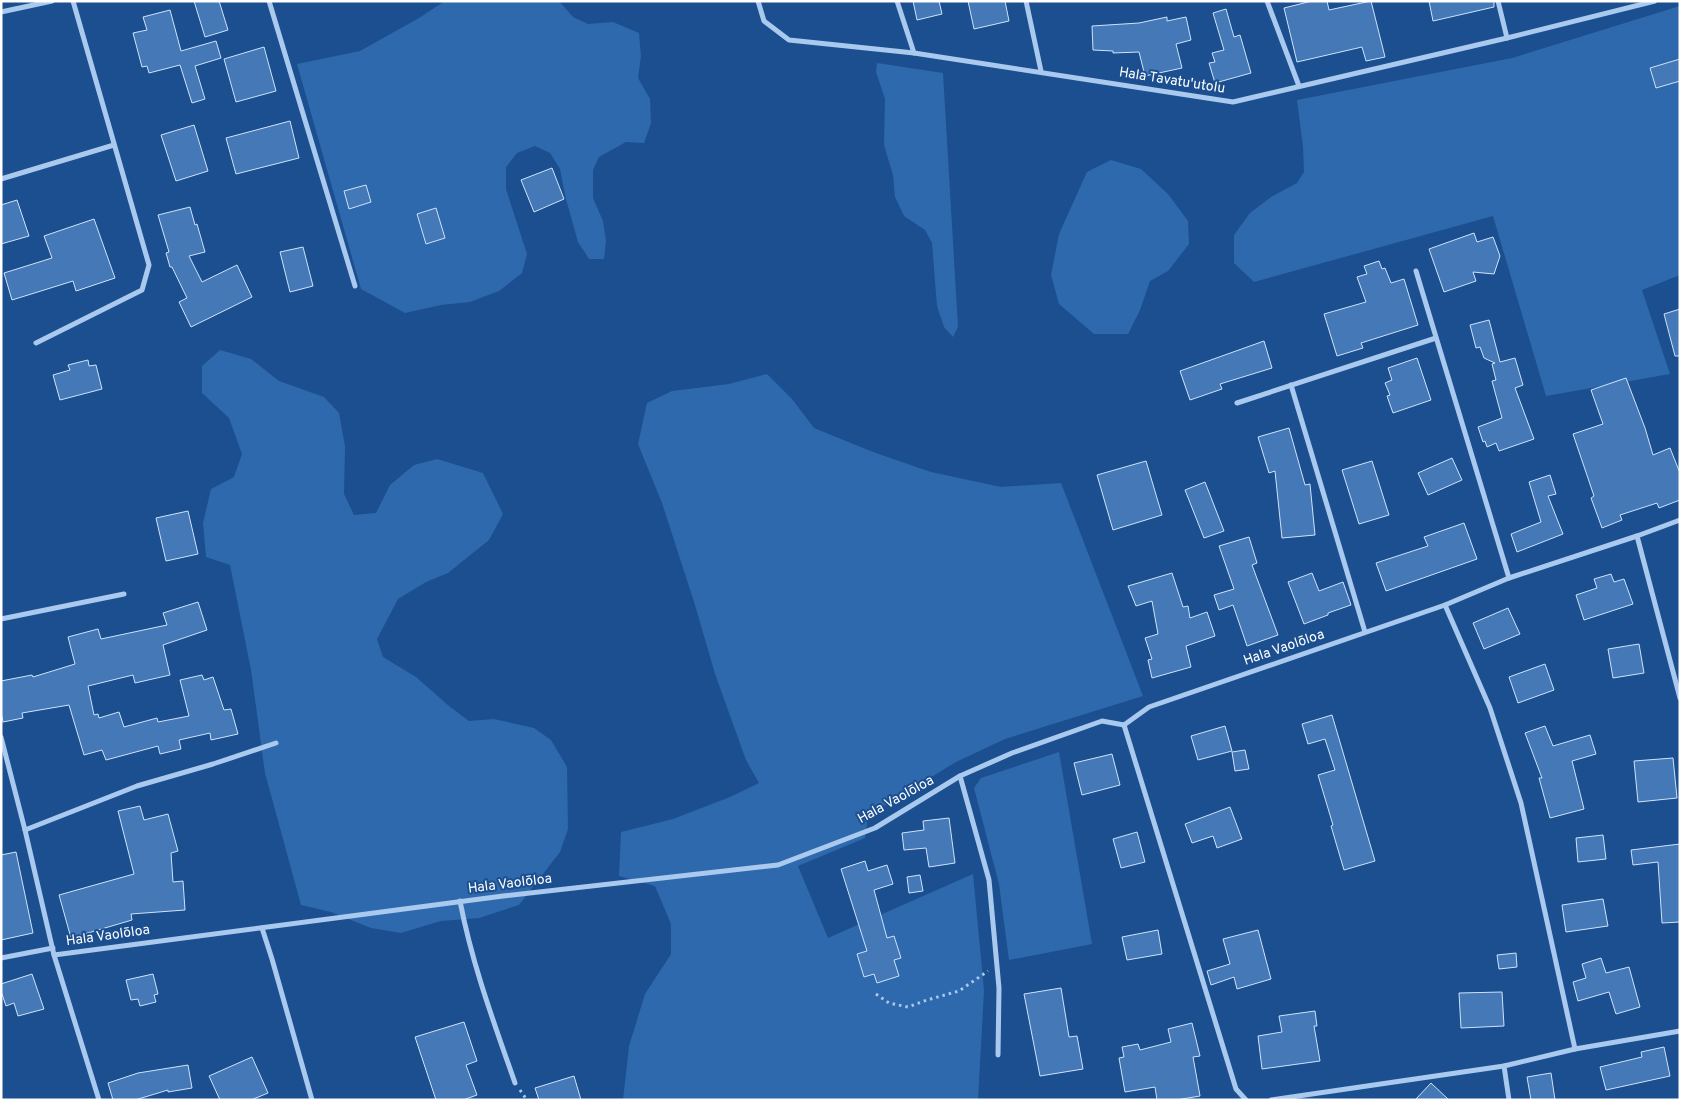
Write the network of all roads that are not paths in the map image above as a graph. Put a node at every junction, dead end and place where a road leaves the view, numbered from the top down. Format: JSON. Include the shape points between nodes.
{"nodes":[{"id":1,"x":52,"y":1,"type":"edge"},
{"id":2,"x":73,"y":1,"type":"edge"},
{"id":3,"x":269,"y":1,"type":"edge"},
{"id":4,"x":758,"y":1,"type":"edge"},
{"id":5,"x":897,"y":1,"type":"edge"},
{"id":6,"x":1026,"y":1,"type":"edge"},
{"id":7,"x":1267,"y":1,"type":"edge"},
{"id":8,"x":1498,"y":1,"type":"edge"},
{"id":9,"x":1655,"y":1,"type":"edge"},
{"id":10,"x":1,"y":12,"type":"edge"},
{"id":11,"x":1506,"y":38,"type":"junction"},
{"id":12,"x":914,"y":53,"type":"junction"},
{"id":13,"x":1040,"y":71,"type":"junction"},
{"id":14,"x":1299,"y":86,"type":"junction"},
{"id":15,"x":114,"y":145,"type":"junction"},
{"id":16,"x":1,"y":179,"type":"edge"},
{"id":17,"x":1416,"y":271,"type":"dead end"},
{"id":18,"x":355,"y":286,"type":"dead end"},
{"id":19,"x":1436,"y":338,"type":"junction"},
{"id":20,"x":36,"y":343,"type":"dead end"},
{"id":21,"x":1291,"y":385,"type":"junction"},
{"id":22,"x":1237,"y":403,"type":"dead end"},
{"id":23,"x":1680,"y":520,"type":"edge"},
{"id":24,"x":1637,"y":536,"type":"junction"},
{"id":25,"x":1509,"y":578,"type":"junction"},
{"id":26,"x":124,"y":594,"type":"dead end"},
{"id":27,"x":1445,"y":605,"type":"junction"},
{"id":28,"x":1,"y":619,"type":"edge"},
{"id":29,"x":1365,"y":632,"type":"junction"},
{"id":30,"x":1680,"y":698,"type":"edge"},
{"id":31,"x":1124,"y":725,"type":"junction"},
{"id":32,"x":1,"y":737,"type":"edge"},
{"id":33,"x":276,"y":743,"type":"dead end"},
{"id":34,"x":960,"y":776,"type":"junction"},
{"id":35,"x":25,"y":830,"type":"junction"},
{"id":36,"x":460,"y":902,"type":"junction"},
{"id":37,"x":262,"y":928,"type":"junction"},
{"id":38,"x":53,"y":948,"type":"junction"},
{"id":39,"x":54,"y":955,"type":"junction"},
{"id":40,"x":1,"y":958,"type":"edge"},
{"id":41,"x":1680,"y":1031,"type":"edge"},
{"id":42,"x":1575,"y":1049,"type":"junction"},
{"id":43,"x":998,"y":1055,"type":"dead end"},
{"id":44,"x":1504,"y":1066,"type":"junction"},
{"id":45,"x":514,"y":1083,"type":"dead end"},
{"id":46,"x":99,"y":1100,"type":"edge"},
{"id":47,"x":312,"y":1100,"type":"edge"},
{"id":48,"x":1246,"y":1100,"type":"edge"},
{"id":49,"x":1271,"y":1100,"type":"edge"},
{"id":50,"x":1509,"y":1100,"type":"edge"}],
"edges":[{"from":1,"to":10,"type":"street"},
{"from":2,"to":15,"type":"street"},
{"from":3,"to":18,"type":"street"},
{"from":4,"to":12,"type":"street","name":"Hala Tavatu'utolu","via":[[764,20],[788,40]]},
{"from":5,"to":12,"type":"street"},
{"from":6,"to":13,"type":"street"},
{"from":7,"to":14,"type":"street"},
{"from":8,"to":11,"type":"street"},
{"from":9,"to":11,"type":"street","name":"Hala Tavatu'utolu"},
{"from":11,"to":14,"type":"street","name":"Hala Tavatu'utolu"},
{"from":12,"to":13,"type":"street","name":"Hala Tavatu'utolu"},
{"from":13,"to":14,"type":"street","name":"Hala Tavatu'utolu","via":[[1233,102]]},
{"from":15,"to":16,"type":"street"},
{"from":15,"to":20,"type":"street","via":[[149,265],[142,290]]},
{"from":17,"to":19,"type":"street"},
{"from":19,"to":21,"type":"street"},
{"from":19,"to":25,"type":"street"},
{"from":21,"to":22,"type":"street"},
{"from":21,"to":29,"type":"street"},
{"from":23,"to":24,"type":"street","name":"Hala Vaolōloa"},
{"from":24,"to":25,"type":"street","name":"Hala Vaolōloa"},
{"from":24,"to":30,"type":"street"},
{"from":25,"to":27,"type":"street","name":"Hala Vaolōloa"},
{"from":26,"to":28,"type":"street"},
{"from":27,"to":29,"type":"street","name":"Hala Vaolōloa"},
{"from":27,"to":42,"type":"street","via":[[1490,708],[1521,804]]},
{"from":29,"to":31,"type":"street","name":"Hala Vaolōloa","via":[[1149,707]]},
{"from":31,"to":34,"type":"street","name":"Hala Vaolōloa","via":[[1102,721],[1012,753]]},
{"from":31,"to":48,"type":"street","via":[[1236,1089]]},
{"from":32,"to":35,"type":"street","name":"Hala Vaolōloa"},
{"from":33,"to":35,"type":"street","via":[[137,786]]},
{"from":34,"to":36,"type":"street","name":"Hala Vaolōloa","via":[[875,828],[778,865]]},
{"from":34,"to":43,"type":"street","via":[[989,880],[999,988]]},
{"from":35,"to":38,"type":"street","name":"Hala Vaolōloa"},
{"from":36,"to":37,"type":"street","name":"Hala Vaolōloa"},
{"from":36,"to":45,"type":"street","via":[[475,964]]},
{"from":37,"to":39,"type":"street","name":"Hala Vaolōloa"},
{"from":37,"to":47,"type":"street"},
{"from":38,"to":39,"type":"street","name":"Hala Vaolōloa"},
{"from":38,"to":40,"type":"street"},
{"from":39,"to":46,"type":"street","name":"Hala Vaolōloa"},
{"from":41,"to":42,"type":"street"},
{"from":42,"to":44,"type":"street"},
{"from":44,"to":49,"type":"street"},
{"from":44,"to":50,"type":"street"}]}
